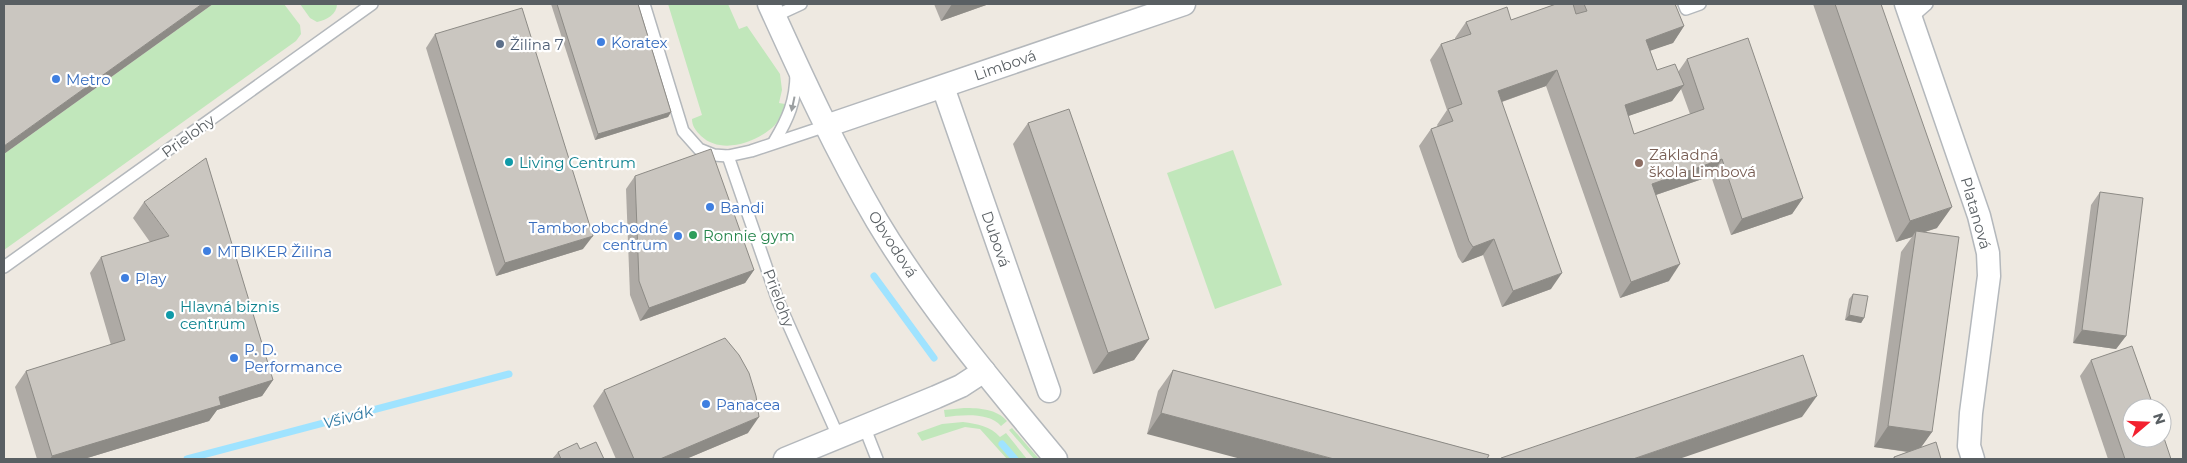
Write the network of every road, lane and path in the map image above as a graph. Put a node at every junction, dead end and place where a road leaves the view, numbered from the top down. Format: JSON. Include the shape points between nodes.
{"nodes":[{"id":1,"x":372,"y":4,"type":"edge"},
{"id":2,"x":644,"y":4,"type":"edge"},
{"id":3,"x":801,"y":4,"type":"edge"},
{"id":4,"x":1184,"y":4,"type":"edge"},
{"id":5,"x":1684,"y":4,"type":"edge"},
{"id":6,"x":1700,"y":4,"type":"edge"},
{"id":7,"x":1915,"y":8,"type":"edge"},
{"id":8,"x":772,"y":10,"type":"edge"},
{"id":9,"x":796,"y":62,"type":"junction"},
{"id":10,"x":943,"y":87,"type":"junction"},
{"id":11,"x":826,"y":126,"type":"junction"},
{"id":12,"x":774,"y":142,"type":"junction"},
{"id":13,"x":728,"y":156,"type":"junction"},
{"id":14,"x":4,"y":267,"type":"edge"},
{"id":15,"x":984,"y":371,"type":"junction"},
{"id":16,"x":1049,"y":391,"type":"dead end"},
{"id":17,"x":864,"y":426,"type":"junction"},
{"id":18,"x":838,"y":436,"type":"junction"},
{"id":19,"x":785,"y":459,"type":"edge"},
{"id":20,"x":878,"y":459,"type":"edge"},
{"id":21,"x":1056,"y":459,"type":"edge"},
{"id":22,"x":1973,"y":459,"type":"edge"}],
"edges":[{"from":1,"to":14,"type":"lane","name":"Prielohy"},
{"from":2,"to":13,"type":"lane","via":[[683,131],[699,149]]},
{"from":3,"to":8,"type":"lane"},
{"from":4,"to":10,"type":"street","name":"Limbová"},
{"from":5,"to":6,"type":"lane","via":[[1686,9]]},
{"from":7,"to":22,"type":"street","name":"Platanová","via":[[1988,252],[1989,276],[1971,413],[1969,446]]},
{"from":8,"to":9,"type":"street","name":"Obvodová"},
{"from":9,"to":11,"type":"street","name":"Obvodová"},
{"from":9,"to":12,"type":"lane","one_way":true,"via":[[792,108]]},
{"from":10,"to":11,"type":"street","name":"Limbová"},
{"from":10,"to":16,"type":"street","name":"Dubová"},
{"from":11,"to":12,"type":"lane"},
{"from":11,"to":15,"type":"street","name":"Obvodová","via":[[877,221],[939,313]]},
{"from":12,"to":13,"type":"lane"},
{"from":13,"to":18,"type":"lane","name":"Prielohy","via":[[778,301]]},
{"from":15,"to":17,"type":"street","via":[[961,386]]},
{"from":15,"to":21,"type":"street","name":"Obvodová"},
{"from":17,"to":18,"type":"street"},
{"from":17,"to":20,"type":"lane"},
{"from":18,"to":19,"type":"street"}]}
